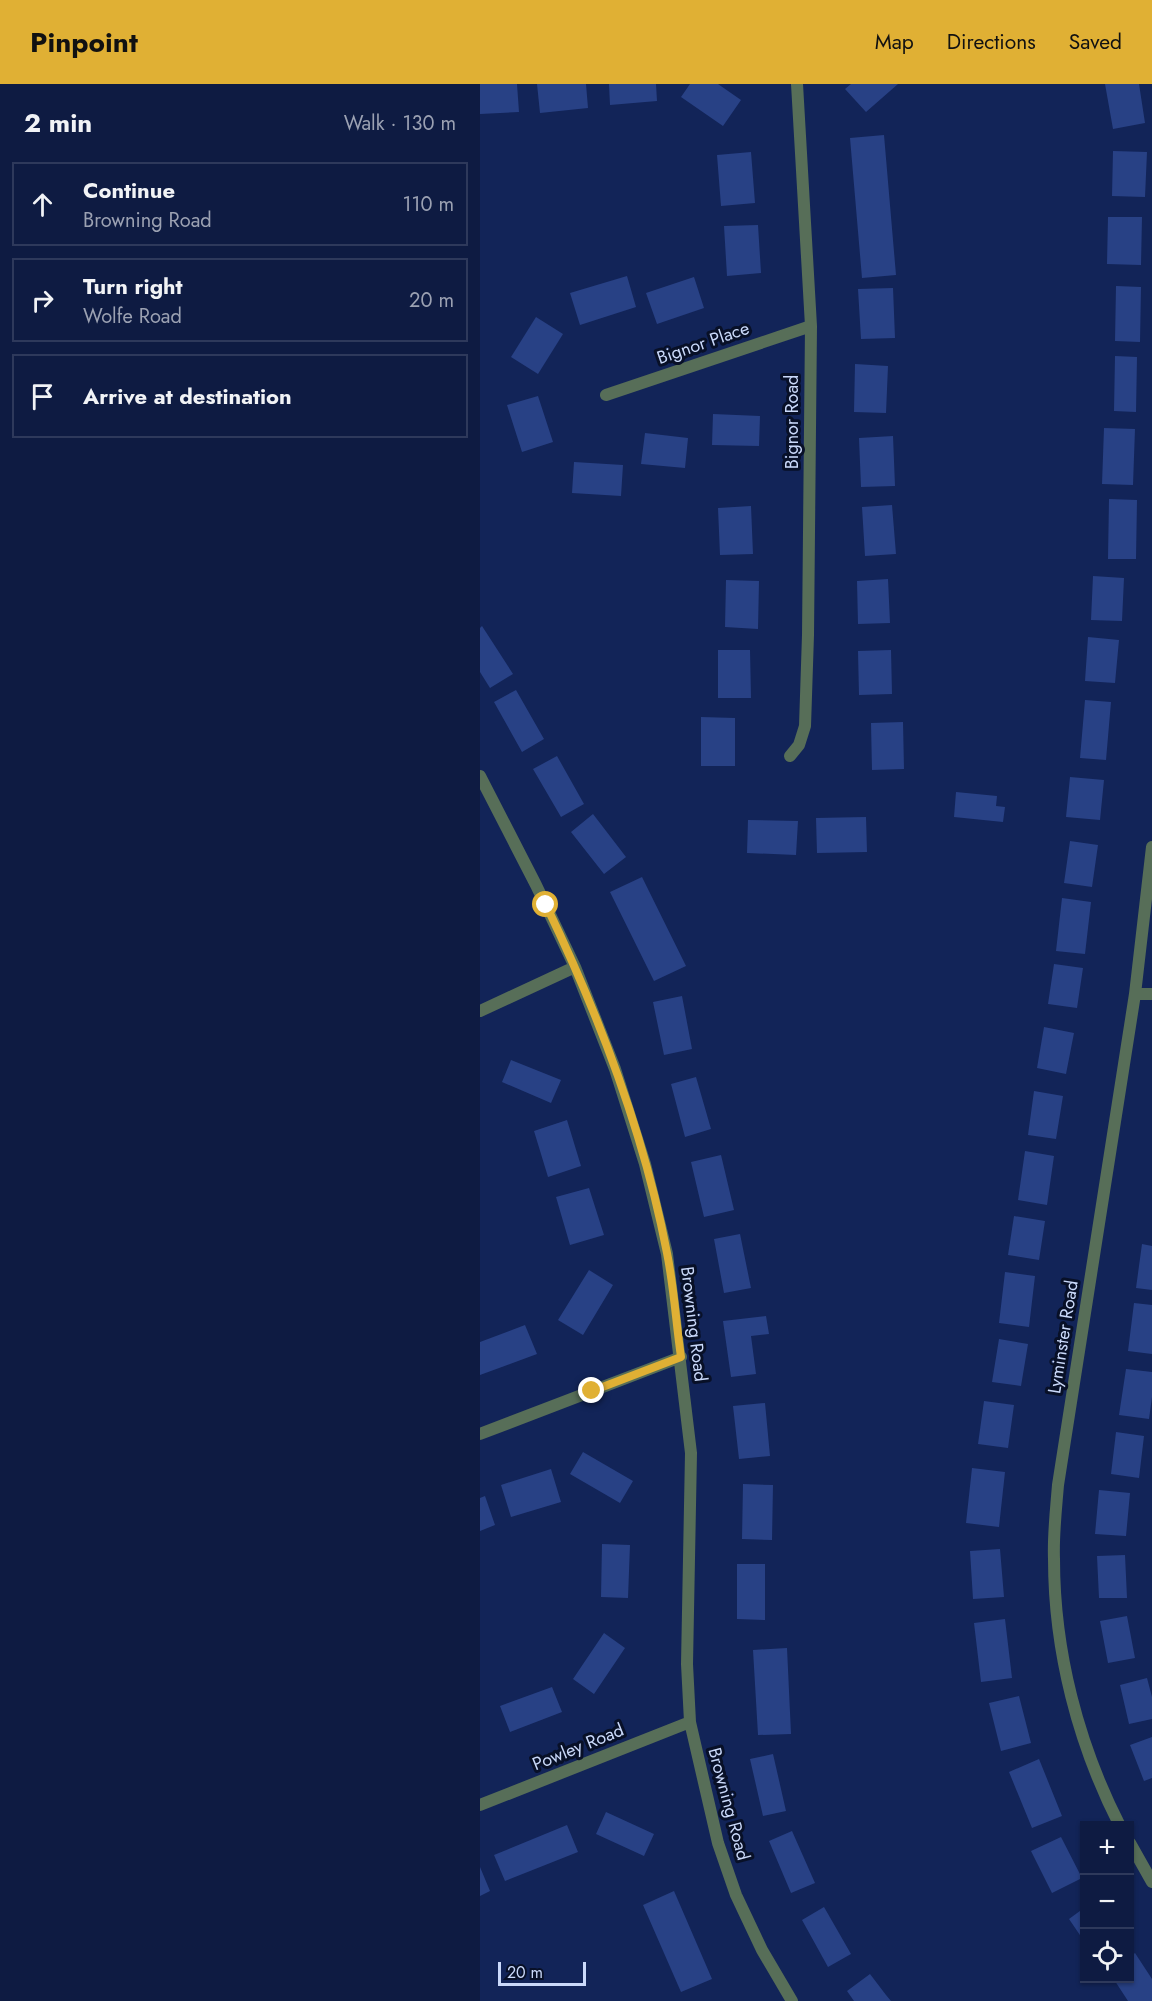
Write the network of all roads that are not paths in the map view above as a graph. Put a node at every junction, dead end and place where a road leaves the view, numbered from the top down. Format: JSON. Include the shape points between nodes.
{"nodes":[{"id":1,"x":797,"y":84,"type":"edge"},
{"id":2,"x":811,"y":326,"type":"junction"},
{"id":3,"x":606,"y":395,"type":"dead end"},
{"id":4,"x":790,"y":756,"type":"dead end"},
{"id":5,"x":480,"y":776,"type":"edge"},
{"id":6,"x":1152,"y":847,"type":"edge"},
{"id":7,"x":575,"y":967,"type":"junction"},
{"id":8,"x":1135,"y":994,"type":"junction"},
{"id":9,"x":1152,"y":994,"type":"edge"},
{"id":10,"x":480,"y":1011,"type":"edge"},
{"id":11,"x":681,"y":1357,"type":"junction"},
{"id":12,"x":480,"y":1434,"type":"edge"},
{"id":13,"x":690,"y":1722,"type":"junction"},
{"id":14,"x":480,"y":1806,"type":"edge"},
{"id":15,"x":1118,"y":1821,"type":"edge"},
{"id":16,"x":1134,"y":1850,"type":"edge"},
{"id":17,"x":1152,"y":1882,"type":"edge"},
{"id":18,"x":792,"y":2001,"type":"edge"}],
"edges":[{"from":1,"to":2,"type":"street","name":"Bignor Road"},
{"from":2,"to":3,"type":"street","name":"Bignor Place"},
{"from":2,"to":4,"type":"street","name":"Bignor Road","via":[[806,726]]},
{"from":5,"to":7,"type":"street","name":"Browning Road"},
{"from":6,"to":8,"type":"street","name":"Lyminster Road"},
{"from":7,"to":10,"type":"street"},
{"from":7,"to":11,"type":"street","name":"Browning Road","via":[[615,1069],[645,1164],[667,1254]]},
{"from":8,"to":9,"type":"street"},
{"from":8,"to":15,"type":"street","name":"Lyminster Road","via":[[1058,1485],[1053,1558],[1056,1617],[1065,1671],[1080,1725]]},
{"from":11,"to":12,"type":"street"},
{"from":11,"to":13,"type":"street","name":"Browning Road","via":[[691,1453],[687,1664]]},
{"from":13,"to":14,"type":"street","name":"Powley Road"},
{"from":13,"to":18,"type":"street","name":"Browning Road","via":[[718,1843],[736,1895]]},
{"from":16,"to":17,"type":"street"}]}
